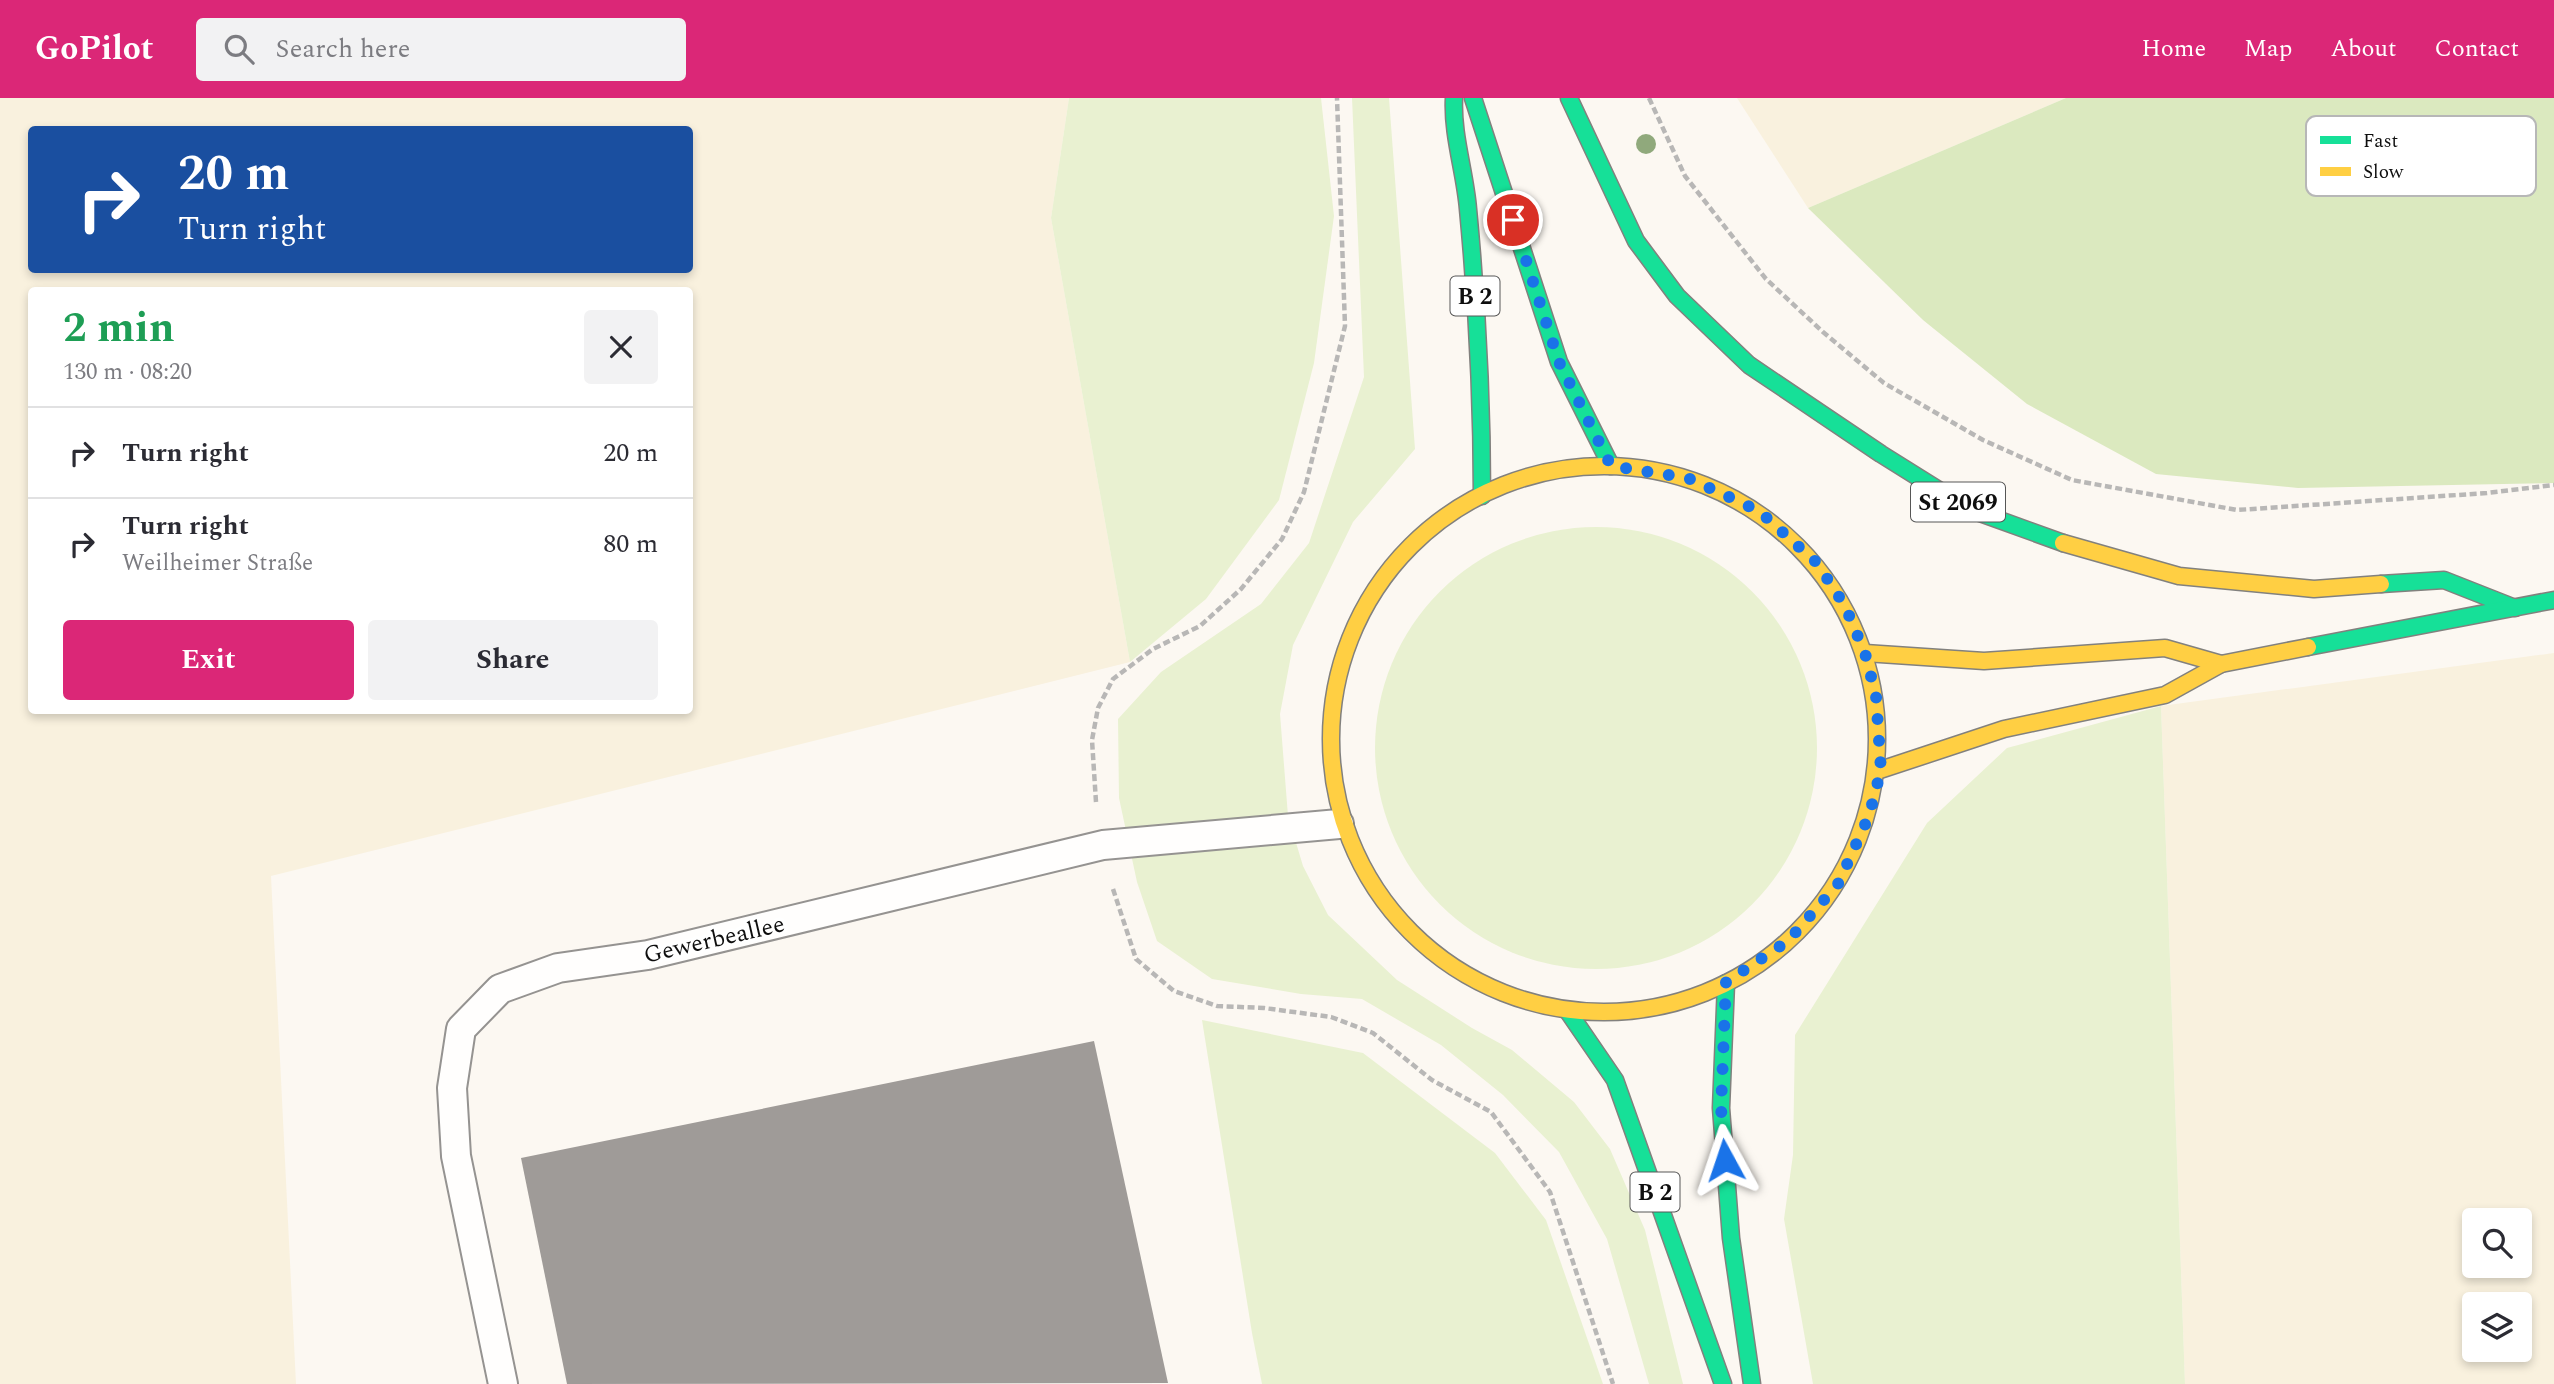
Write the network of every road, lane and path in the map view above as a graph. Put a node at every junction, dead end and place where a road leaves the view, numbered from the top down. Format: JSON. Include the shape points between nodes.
{"nodes":[{"id":1,"x":1454,"y":98,"type":"edge"},
{"id":2,"x":1473,"y":98,"type":"edge"},
{"id":3,"x":1569,"y":98,"type":"edge"},
{"id":4,"x":1649,"y":98,"type":"edge"},
{"id":5,"x":1611,"y":466,"type":"junction"},
{"id":6,"x":2554,"y":485,"type":"edge"},
{"id":7,"x":1482,"y":496,"type":"junction"},
{"id":8,"x":2554,"y":600,"type":"edge"},
{"id":9,"x":2515,"y":608,"type":"junction"},
{"id":10,"x":1865,"y":653,"type":"junction"},
{"id":11,"x":2221,"y":664,"type":"junction"},
{"id":12,"x":1881,"y":770,"type":"junction"},
{"id":13,"x":1339,"y":824,"type":"junction"},
{"id":14,"x":1726,"y":982,"type":"junction"},
{"id":15,"x":1567,"y":1010,"type":"junction"},
{"id":16,"x":503,"y":1384,"type":"edge"},
{"id":17,"x":1723,"y":1384,"type":"edge"},
{"id":18,"x":1752,"y":1384,"type":"edge"}],
"edges":[{"from":1,"to":7,"type":"main road","number":"B 2","via":[[1468,206],[1482,395]]},
{"from":2,"to":5,"type":"main road","number":"B 2","via":[[1559,362]]},
{"from":3,"to":9,"type":"main road","number":"St 2069","via":[[1636,241],[1677,296],[1749,365],[1969,509],[2075,547],[2179,576],[2314,589],[2444,580]]},
{"from":4,"to":6,"type":"path","via":[[1685,176],[1766,279],[1823,332],[1884,383],[1983,440],[2073,480],[2237,510]]},
{"from":5,"to":7,"type":"main road","via":[[1551,473]]},
{"from":5,"to":10,"type":"main road","via":[[1688,478],[1759,511],[1817,563],[1845,606]]},
{"from":7,"to":13,"type":"main road","via":[[1417,539],[1367,599],[1336,670],[1326,747]]},
{"from":8,"to":9,"type":"main road"},
{"from":9,"to":11,"type":"main road"},
{"from":10,"to":11,"type":"main road","via":[[1984,661],[2165,648]]},
{"from":10,"to":12,"type":"main road","via":[[1876,696]]},
{"from":11,"to":12,"type":"main road","via":[[2165,695],[2004,729]]},
{"from":12,"to":14,"type":"main road","via":[[1869,816],[1838,884],[1788,941]]},
{"from":13,"to":15,"type":"main road","via":[[1373,894],[1426,951],[1493,991]]},
{"from":13,"to":16,"type":"lane","name":"Gewerbeallee","via":[[1103,845],[648,955],[558,968],[500,989],[461,1029],[452,1088],[456,1156]]},
{"from":14,"to":15,"type":"main road","via":[[1679,1000],[1630,1008]]},
{"from":14,"to":18,"type":"main road","via":[[1721,1108],[1731,1238]]},
{"from":15,"to":17,"type":"main road","number":"B 2","via":[[1615,1080]]}]}
